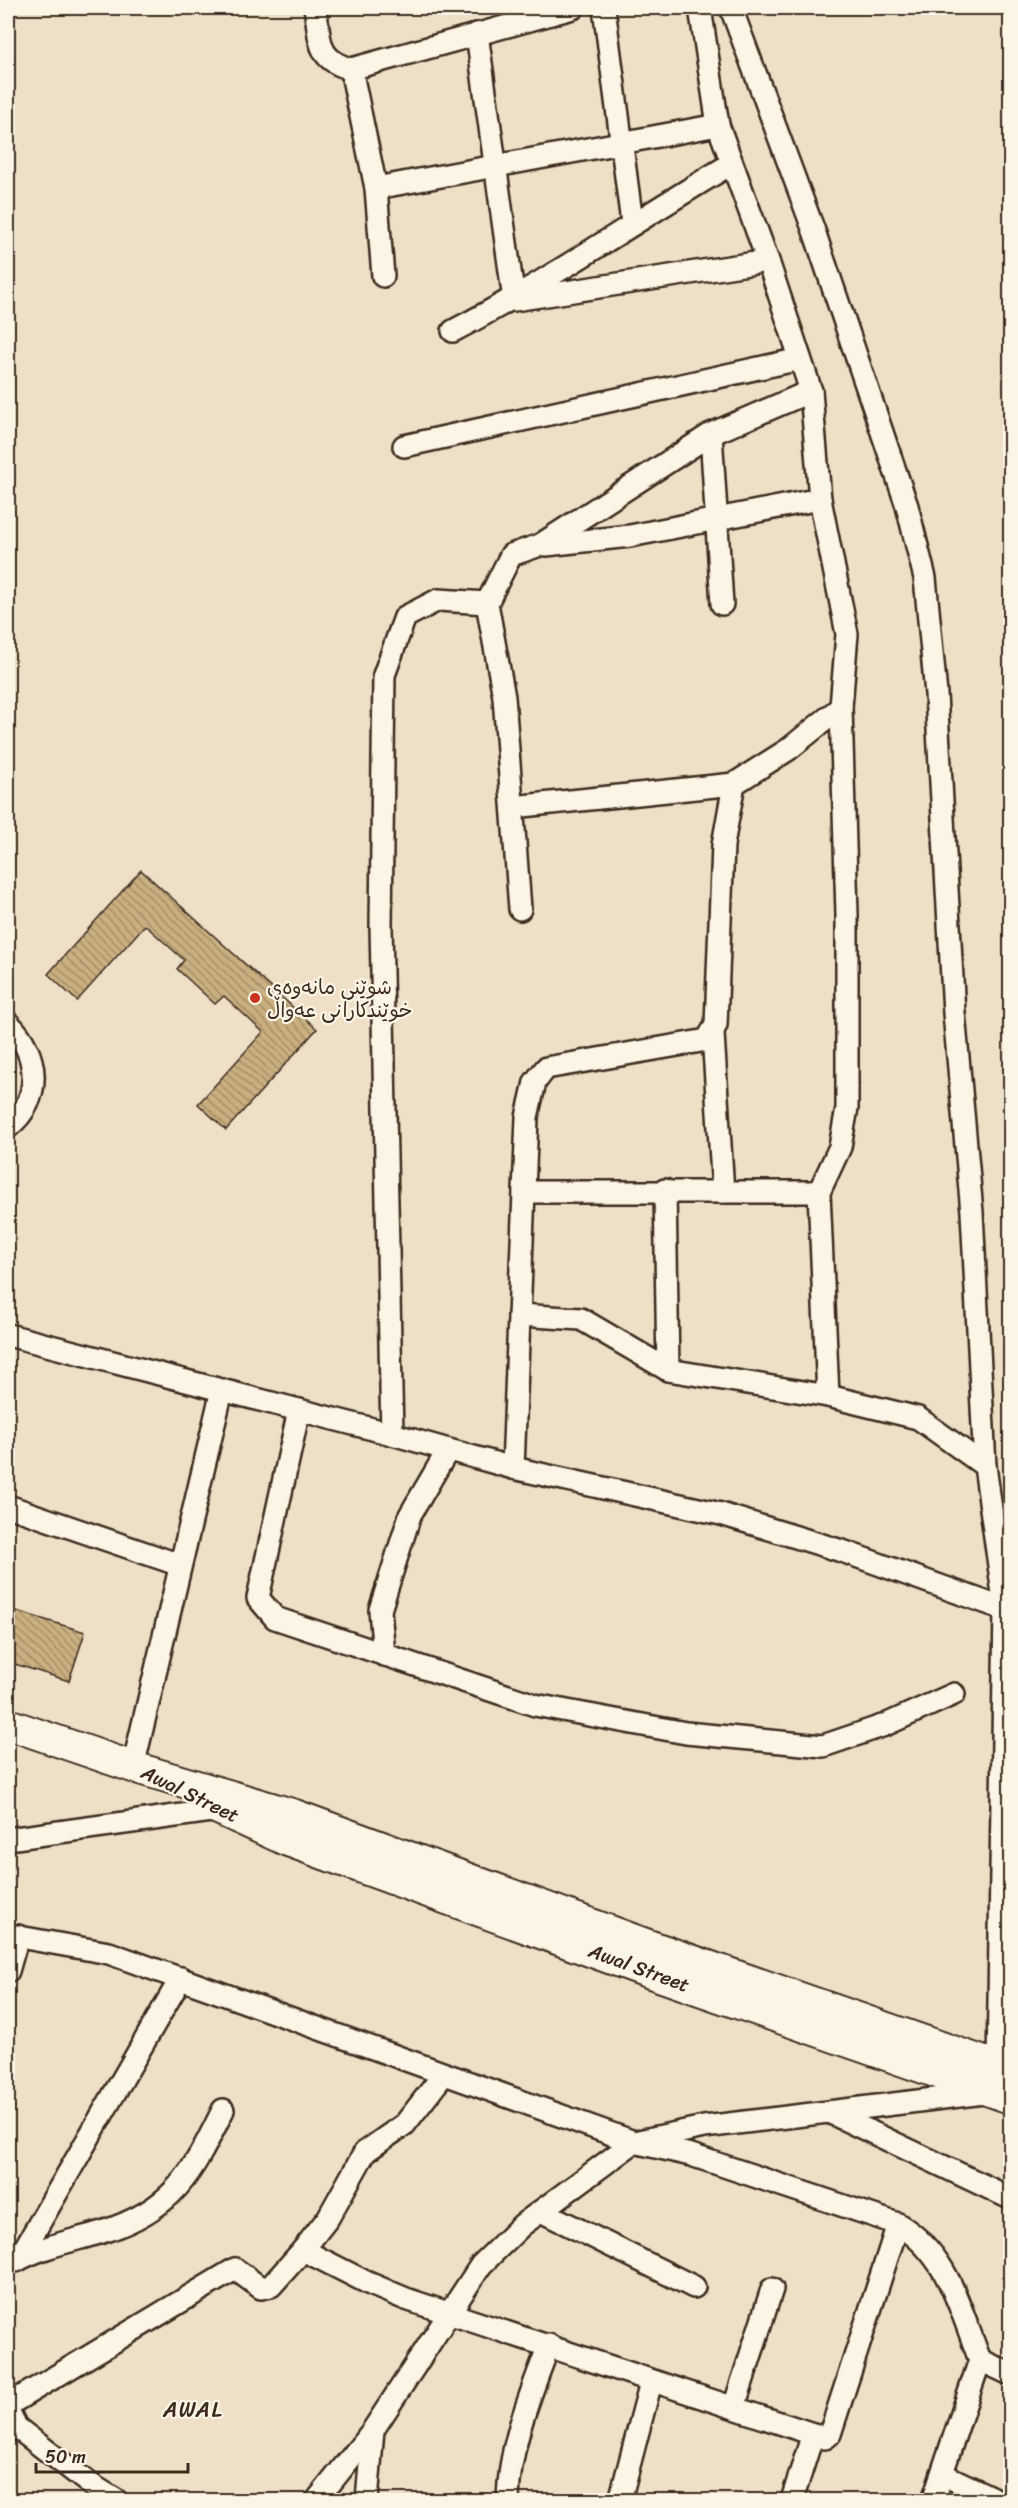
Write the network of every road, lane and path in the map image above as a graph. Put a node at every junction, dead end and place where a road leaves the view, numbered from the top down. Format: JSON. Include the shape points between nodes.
{"nodes":[{"id":1,"x":315,"y":8,"type":"edge"},
{"id":2,"x":573,"y":8,"type":"edge"},
{"id":3,"x":604,"y":8,"type":"edge"},
{"id":4,"x":700,"y":8,"type":"edge"},
{"id":5,"x":732,"y":8,"type":"edge"},
{"id":6,"x":477,"y":34,"type":"junction"},
{"id":7,"x":351,"y":69,"type":"junction"},
{"id":8,"x":718,"y":125,"type":"junction"},
{"id":9,"x":621,"y":143,"type":"junction"},
{"id":10,"x":731,"y":164,"type":"junction"},
{"id":11,"x":496,"y":167,"type":"junction"},
{"id":12,"x":376,"y":188,"type":"junction"},
{"id":13,"x":632,"y":223,"type":"junction"},
{"id":14,"x":768,"y":261,"type":"junction"},
{"id":15,"x":383,"y":276,"type":"dead end"},
{"id":16,"x":514,"y":300,"type":"junction"},
{"id":17,"x":453,"y":331,"type":"dead end"},
{"id":18,"x":800,"y":359,"type":"junction"},
{"id":19,"x":811,"y":391,"type":"junction"},
{"id":20,"x":711,"y":434,"type":"junction"},
{"id":21,"x":404,"y":446,"type":"dead end"},
{"id":22,"x":820,"y":499,"type":"junction"},
{"id":23,"x":716,"y":519,"type":"junction"},
{"id":24,"x":540,"y":546,"type":"junction"},
{"id":25,"x":487,"y":603,"type":"junction"},
{"id":26,"x":722,"y":604,"type":"dead end"},
{"id":27,"x":841,"y":707,"type":"junction"},
{"id":28,"x":734,"y":784,"type":"junction"},
{"id":29,"x":513,"y":807,"type":"junction"},
{"id":30,"x":520,"y":909,"type":"dead end"},
{"id":31,"x":8,"y":1023,"type":"edge"},
{"id":32,"x":713,"y":1034,"type":"junction"},
{"id":33,"x":8,"y":1127,"type":"edge"},
{"id":34,"x":665,"y":1190,"type":"junction"},
{"id":35,"x":524,"y":1192,"type":"junction"},
{"id":36,"x":723,"y":1192,"type":"junction"},
{"id":37,"x":819,"y":1192,"type":"junction"},
{"id":38,"x":519,"y":1316,"type":"junction"},
{"id":39,"x":8,"y":1335,"type":"edge"},
{"id":40,"x":668,"y":1370,"type":"junction"},
{"id":41,"x":222,"y":1390,"type":"junction"},
{"id":42,"x":828,"y":1396,"type":"junction"},
{"id":43,"x":299,"y":1410,"type":"junction"},
{"id":44,"x":393,"y":1434,"type":"junction"},
{"id":45,"x":448,"y":1450,"type":"junction"},
{"id":46,"x":985,"y":1466,"type":"junction"},
{"id":47,"x":513,"y":1468,"type":"junction"},
{"id":48,"x":8,"y":1506,"type":"edge"},
{"id":49,"x":180,"y":1565,"type":"junction"},
{"id":50,"x":1008,"y":1610,"type":"edge"},
{"id":51,"x":384,"y":1655,"type":"junction"},
{"id":52,"x":954,"y":1694,"type":"dead end"},
{"id":53,"x":8,"y":1724,"type":"edge"},
{"id":54,"x":133,"y":1767,"type":"junction"},
{"id":55,"x":219,"y":1810,"type":"junction"},
{"id":56,"x":8,"y":1839,"type":"edge"},
{"id":57,"x":13,"y":1935,"type":"edge"},
{"id":58,"x":8,"y":1971,"type":"edge"},
{"id":59,"x":181,"y":1977,"type":"junction"},
{"id":60,"x":444,"y":2074,"type":"junction"},
{"id":61,"x":1003,"y":2082,"type":"edge"},
{"id":62,"x":223,"y":2110,"type":"dead end"},
{"id":63,"x":831,"y":2113,"type":"junction"},
{"id":64,"x":704,"y":2127,"type":"junction"},
{"id":65,"x":634,"y":2142,"type":"junction"},
{"id":66,"x":691,"y":2155,"type":"junction"},
{"id":67,"x":1011,"y":2198,"type":"edge"},
{"id":68,"x":541,"y":2211,"type":"junction"},
{"id":69,"x":898,"y":2224,"type":"junction"},
{"id":70,"x":303,"y":2250,"type":"junction"},
{"id":71,"x":13,"y":2263,"type":"edge"},
{"id":72,"x":694,"y":2287,"type":"dead end"},
{"id":73,"x":772,"y":2289,"type":"dead end"},
{"id":74,"x":452,"y":2312,"type":"junction"},
{"id":75,"x":549,"y":2345,"type":"junction"},
{"id":76,"x":980,"y":2360,"type":"junction"},
{"id":77,"x":1011,"y":2374,"type":"edge"},
{"id":78,"x":651,"y":2382,"type":"junction"},
{"id":79,"x":8,"y":2405,"type":"edge"},
{"id":80,"x":734,"y":2407,"type":"junction"},
{"id":81,"x":10,"y":2424,"type":"edge"},
{"id":82,"x":374,"y":2430,"type":"junction"},
{"id":83,"x":813,"y":2434,"type":"junction"},
{"id":84,"x":942,"y":2474,"type":"junction"},
{"id":85,"x":116,"y":2500,"type":"edge"},
{"id":86,"x":317,"y":2500,"type":"edge"},
{"id":87,"x":367,"y":2500,"type":"edge"},
{"id":88,"x":508,"y":2500,"type":"edge"},
{"id":89,"x":620,"y":2500,"type":"edge"},
{"id":90,"x":792,"y":2500,"type":"edge"},
{"id":91,"x":933,"y":2500,"type":"edge"},
{"id":92,"x":997,"y":2500,"type":"edge"}],
"edges":[{"from":1,"to":7,"type":"street","via":[[324,56],[334,65]]},
{"from":2,"to":6,"type":"street"},
{"from":3,"to":9,"type":"street"},
{"from":4,"to":8,"type":"street"},
{"from":5,"to":46,"type":"street","via":[[810,221],[921,557],[933,652],[954,1013],[972,1212]]},
{"from":6,"to":7,"type":"street"},
{"from":6,"to":11,"type":"street"},
{"from":7,"to":12,"type":"street"},
{"from":8,"to":9,"type":"street"},
{"from":8,"to":10,"type":"street"},
{"from":9,"to":11,"type":"street"},
{"from":9,"to":13,"type":"street"},
{"from":10,"to":13,"type":"street"},
{"from":10,"to":14,"type":"street"},
{"from":11,"to":12,"type":"street"},
{"from":11,"to":16,"type":"street"},
{"from":12,"to":15,"type":"street"},
{"from":13,"to":16,"type":"street"},
{"from":14,"to":16,"type":"street"},
{"from":14,"to":18,"type":"street"},
{"from":16,"to":17,"type":"street"},
{"from":18,"to":19,"type":"street"},
{"from":18,"to":21,"type":"street"},
{"from":19,"to":20,"type":"street"},
{"from":19,"to":22,"type":"street"},
{"from":20,"to":23,"type":"street"},
{"from":20,"to":24,"type":"street"},
{"from":22,"to":23,"type":"street"},
{"from":22,"to":27,"type":"street","via":[[847,634]]},
{"from":23,"to":24,"type":"street","via":[[630,536]]},
{"from":23,"to":26,"type":"street"},
{"from":24,"to":25,"type":"street","via":[[511,555]]},
{"from":25,"to":29,"type":"street","via":[[504,696]]},
{"from":25,"to":44,"type":"street","via":[[438,600],[405,617],[384,675],[381,926]]},
{"from":27,"to":28,"type":"street","via":[[789,749]]},
{"from":27,"to":37,"type":"street","via":[[847,1108],[840,1147]]},
{"from":28,"to":29,"type":"street"},
{"from":28,"to":32,"type":"street","via":[[723,845]]},
{"from":29,"to":30,"type":"street"},
{"from":31,"to":33,"type":"street","via":[[23,1040],[34,1069],[30,1098]]},
{"from":32,"to":35,"type":"street","via":[[707,1040],[546,1068],[535,1082],[527,1117]]},
{"from":32,"to":36,"type":"street"},
{"from":34,"to":35,"type":"street"},
{"from":34,"to":36,"type":"street"},
{"from":34,"to":40,"type":"street"},
{"from":35,"to":38,"type":"street"},
{"from":36,"to":37,"type":"street"},
{"from":37,"to":42,"type":"street"},
{"from":38,"to":40,"type":"street","via":[[581,1319]]},
{"from":38,"to":47,"type":"street"},
{"from":39,"to":41,"type":"street"},
{"from":40,"to":42,"type":"street"},
{"from":41,"to":43,"type":"street"},
{"from":41,"to":49,"type":"street"},
{"from":42,"to":46,"type":"street","via":[[918,1418]]},
{"from":43,"to":44,"type":"street"},
{"from":43,"to":51,"type":"street","via":[[258,1598],[275,1618]]},
{"from":44,"to":45,"type":"street"},
{"from":45,"to":47,"type":"street"},
{"from":45,"to":51,"type":"street","via":[[410,1515],[380,1610]]},
{"from":46,"to":50,"type":"street"},
{"from":47,"to":50,"type":"street","via":[[721,1514],[845,1551]]},
{"from":48,"to":49,"type":"street"},
{"from":49,"to":54,"type":"street"},
{"from":50,"to":61,"type":"street"},
{"from":51,"to":52,"type":"street","via":[[535,1705],[686,1733],[823,1746],[885,1725]]},
{"from":53,"to":54,"type":"main road"},
{"from":54,"to":55,"type":"main road","name":"Awal Street"},
{"from":54,"to":61,"type":"main road","name":"Awal Street","via":[[295,1815]]},
{"from":55,"to":56,"type":"street"},
{"from":55,"to":61,"type":"main road","name":"Awal Street","via":[[288,1841],[620,1962]]},
{"from":57,"to":58,"type":"street"},
{"from":57,"to":59,"type":"street","via":[[109,1953]]},
{"from":59,"to":60,"type":"street"},
{"from":59,"to":71,"type":"street"},
{"from":60,"to":65,"type":"street"},
{"from":60,"to":70,"type":"street","via":[[405,2124],[365,2152],[328,2218]]},
{"from":61,"to":63,"type":"street"},
{"from":62,"to":71,"type":"street","via":[[194,2169],[168,2197],[128,2222],[49,2246]]},
{"from":63,"to":64,"type":"street"},
{"from":63,"to":67,"type":"street"},
{"from":64,"to":65,"type":"street"},
{"from":64,"to":66,"type":"street","via":[[693,2139]]},
{"from":65,"to":66,"type":"street"},
{"from":65,"to":68,"type":"street"},
{"from":66,"to":69,"type":"street"},
{"from":68,"to":72,"type":"street"},
{"from":68,"to":74,"type":"street","via":[[481,2265]]},
{"from":69,"to":76,"type":"street","via":[[919,2237],[934,2254]]},
{"from":69,"to":83,"type":"street","via":[[830,2434],[825,2439]]},
{"from":70,"to":74,"type":"street","via":[[406,2299]]},
{"from":70,"to":79,"type":"street","via":[[271,2286],[261,2288],[235,2268]]},
{"from":73,"to":80,"type":"street"},
{"from":74,"to":75,"type":"street"},
{"from":74,"to":82,"type":"street"},
{"from":75,"to":78,"type":"street"},
{"from":75,"to":88,"type":"street","via":[[523,2412]]},
{"from":76,"to":77,"type":"street"},
{"from":76,"to":84,"type":"street"},
{"from":78,"to":80,"type":"street"},
{"from":78,"to":89,"type":"street"},
{"from":80,"to":83,"type":"street"},
{"from":81,"to":85,"type":"street"},
{"from":82,"to":86,"type":"street"},
{"from":82,"to":87,"type":"street"},
{"from":83,"to":90,"type":"street"},
{"from":84,"to":91,"type":"street"},
{"from":84,"to":92,"type":"street"}]}
